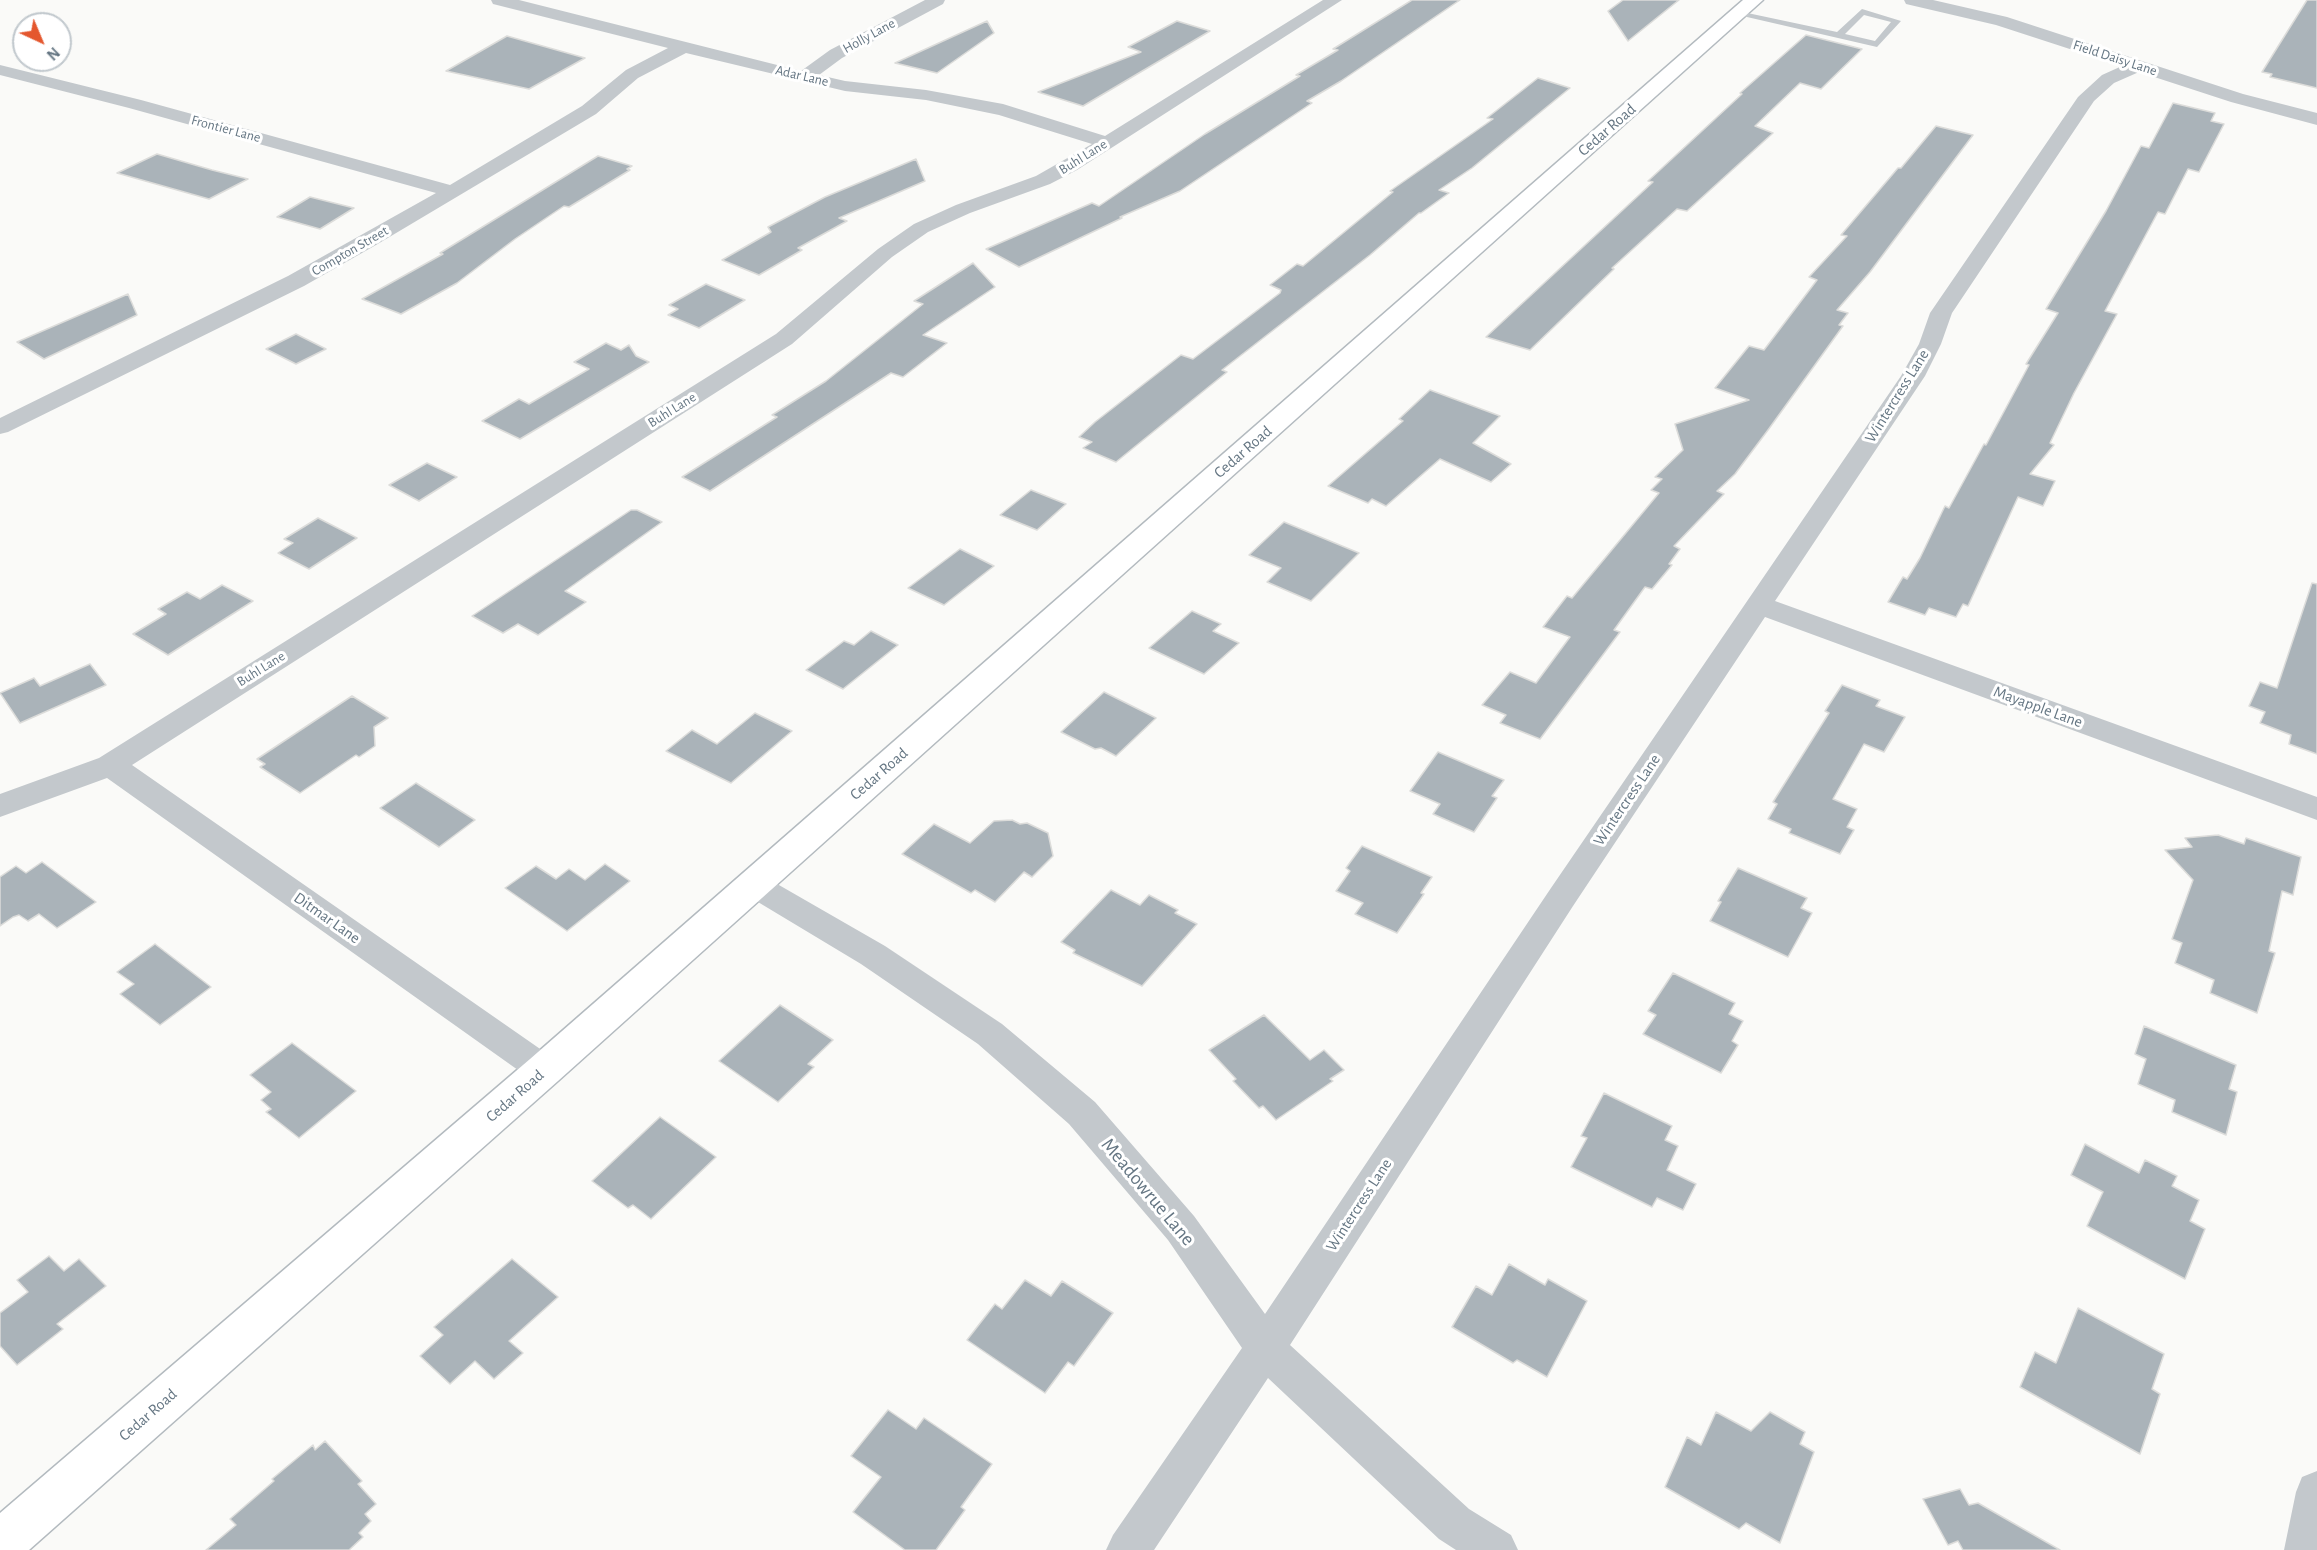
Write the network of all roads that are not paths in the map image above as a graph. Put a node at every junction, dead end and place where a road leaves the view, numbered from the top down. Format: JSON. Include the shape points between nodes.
{"nodes":[{"id":1,"x":499,"y":0,"type":"edge"},
{"id":2,"x":937,"y":0,"type":"edge"},
{"id":3,"x":1334,"y":0,"type":"edge"},
{"id":4,"x":1912,"y":0,"type":"edge"},
{"id":5,"x":1746,"y":7,"type":"edge"},
{"id":6,"x":1839,"y":35,"type":"junction"},
{"id":7,"x":684,"y":47,"type":"junction"},
{"id":8,"x":2137,"y":66,"type":"junction"},
{"id":9,"x":0,"y":70,"type":"edge"},
{"id":10,"x":804,"y":77,"type":"junction"},
{"id":11,"x":2317,"y":120,"type":"edge"},
{"id":12,"x":1106,"y":142,"type":"junction"},
{"id":13,"x":451,"y":191,"type":"junction"},
{"id":14,"x":0,"y":427,"type":"edge"},
{"id":15,"x":1759,"y":605,"type":"junction"},
{"id":16,"x":110,"y":765,"type":"junction"},
{"id":17,"x":0,"y":806,"type":"edge"},
{"id":18,"x":2317,"y":809,"type":"edge"},
{"id":19,"x":754,"y":885,"type":"junction"},
{"id":20,"x":544,"y":1070,"type":"junction"},
{"id":21,"x":1265,"y":1348,"type":"junction"},
{"id":22,"x":2317,"y":1492,"type":"edge"},
{"id":23,"x":0,"y":1544,"type":"edge"},
{"id":24,"x":1128,"y":1550,"type":"edge"},
{"id":25,"x":1496,"y":1550,"type":"edge"},
{"id":26,"x":2306,"y":1550,"type":"edge"}],
"edges":[{"from":1,"to":7,"type":"street","name":"Adar Lane"},
{"from":2,"to":10,"type":"street","name":"Holly Lane","via":[[836,54]]},
{"from":3,"to":12,"type":"street","name":"Buhl Lane"},
{"from":4,"to":8,"type":"street","name":"Field Daisy Lane","via":[[2001,21]]},
{"from":5,"to":6,"type":"lane"},
{"from":5,"to":19,"type":"street","name":"Cedar Road"},
{"from":6,"to":6,"type":"lane","via":[[1862,12],[1897,21],[1877,44]]},
{"from":7,"to":10,"type":"street","name":"Adar Lane"},
{"from":7,"to":13,"type":"street","name":"Compton Street","via":[[632,74],[589,110]]},
{"from":8,"to":11,"type":"street","name":"Field Daisy Lane"},
{"from":8,"to":15,"type":"street","name":"Wintercress Lane","via":[[2108,79],[2087,97],[1941,313],[1913,376]]},
{"from":9,"to":13,"type":"street","name":"Frontier Lane"},
{"from":10,"to":12,"type":"street","name":"Adar Lane","via":[[967,102]]},
{"from":12,"to":16,"type":"street","name":"Buhl Lane","via":[[1043,180],[921,228],[885,253],[784,339]]},
{"from":13,"to":14,"type":"street","name":"Compton Street","via":[[296,281]]},
{"from":15,"to":18,"type":"street","name":"Mayapple Lane"},
{"from":15,"to":21,"type":"street","name":"Wintercress Lane"},
{"from":16,"to":17,"type":"street","name":"Buhl Lane"},
{"from":16,"to":20,"type":"street","name":"Ditmar Lane"},
{"from":19,"to":20,"type":"street","name":"Cedar Road"},
{"from":19,"to":21,"type":"street","name":"Meadowrue Lane","via":[[873,955],[990,1034],[1082,1113],[1181,1228]]},
{"from":20,"to":23,"type":"street","name":"Cedar Road"},
{"from":21,"to":24,"type":"street","name":"Wintercress Lane"},
{"from":21,"to":25,"type":"street","name":"Meadowrue Lane","via":[[1454,1524]]},
{"from":22,"to":26,"type":"street"}]}
